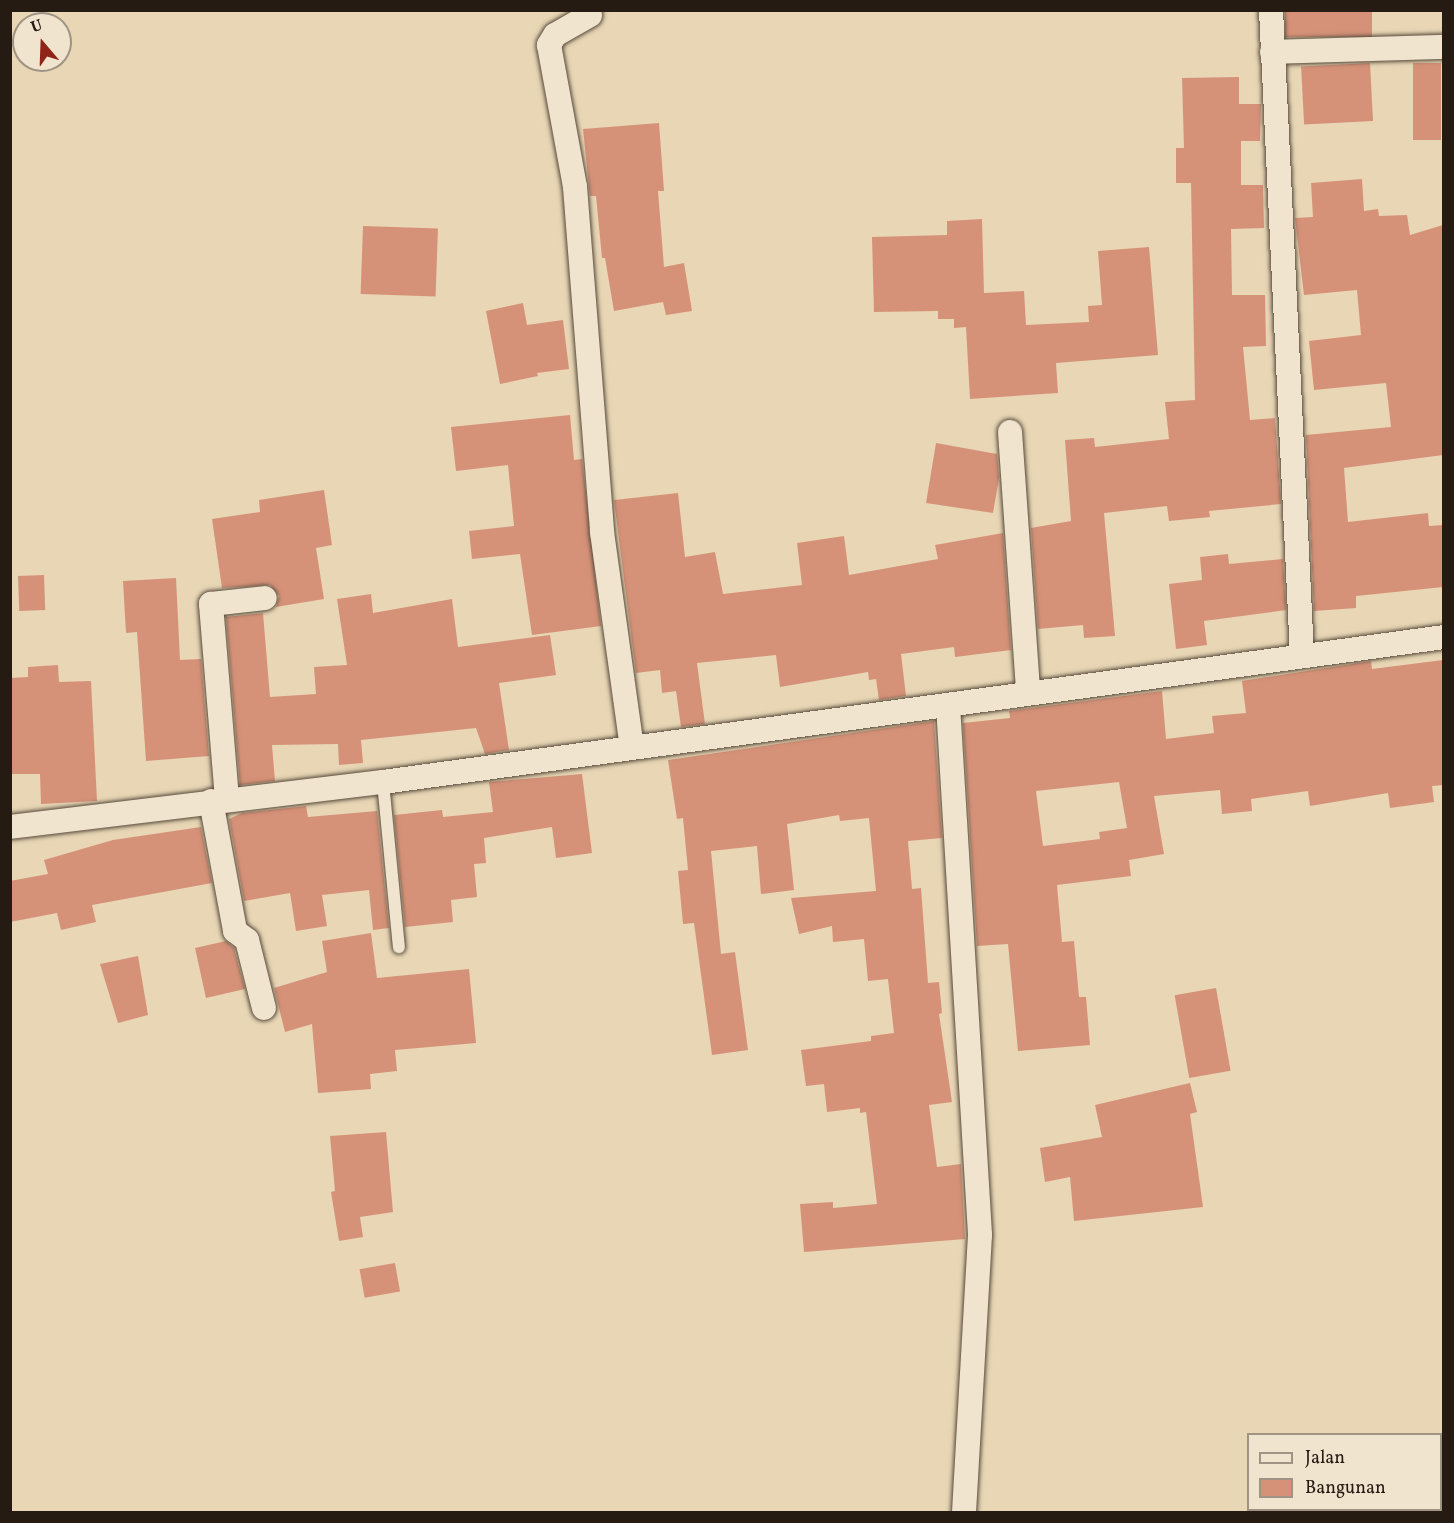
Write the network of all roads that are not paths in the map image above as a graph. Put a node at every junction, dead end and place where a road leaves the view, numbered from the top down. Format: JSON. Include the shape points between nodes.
{"nodes":[{"id":1,"x":1270,"y":10,"type":"edge"},
{"id":2,"x":590,"y":15,"type":"dead end"},
{"id":3,"x":1443,"y":46,"type":"edge"},
{"id":4,"x":1272,"y":52,"type":"junction"},
{"id":5,"x":1010,"y":432,"type":"dead end"},
{"id":6,"x":265,"y":598,"type":"dead end"},
{"id":7,"x":1443,"y":637,"type":"edge"},
{"id":8,"x":1302,"y":655,"type":"junction"},
{"id":9,"x":1028,"y":692,"type":"junction"},
{"id":10,"x":948,"y":705,"type":"junction"},
{"id":11,"x":632,"y":747,"type":"junction"},
{"id":12,"x":383,"y":782,"type":"junction"},
{"id":13,"x":219,"y":800,"type":"junction"},
{"id":14,"x":10,"y":827,"type":"edge"},
{"id":15,"x":399,"y":947,"type":"dead end"},
{"id":16,"x":264,"y":1008,"type":"dead end"},
{"id":17,"x":964,"y":1512,"type":"edge"}],
"edges":[{"from":1,"to":4,"type":"street"},
{"from":2,"to":11,"type":"street","via":[[555,35],[549,45],[575,187],[602,532]]},
{"from":3,"to":4,"type":"street"},
{"from":4,"to":8,"type":"street"},
{"from":5,"to":9,"type":"street"},
{"from":6,"to":13,"type":"street","via":[[211,604]]},
{"from":7,"to":8,"type":"street"},
{"from":8,"to":9,"type":"street"},
{"from":9,"to":10,"type":"street"},
{"from":10,"to":11,"type":"street"},
{"from":10,"to":17,"type":"street","via":[[980,1234]]},
{"from":11,"to":12,"type":"street"},
{"from":12,"to":13,"type":"street"},
{"from":12,"to":15,"type":"lane"},
{"from":13,"to":14,"type":"street"},
{"from":13,"to":16,"type":"street","via":[[235,931],[247,940]]}]}
